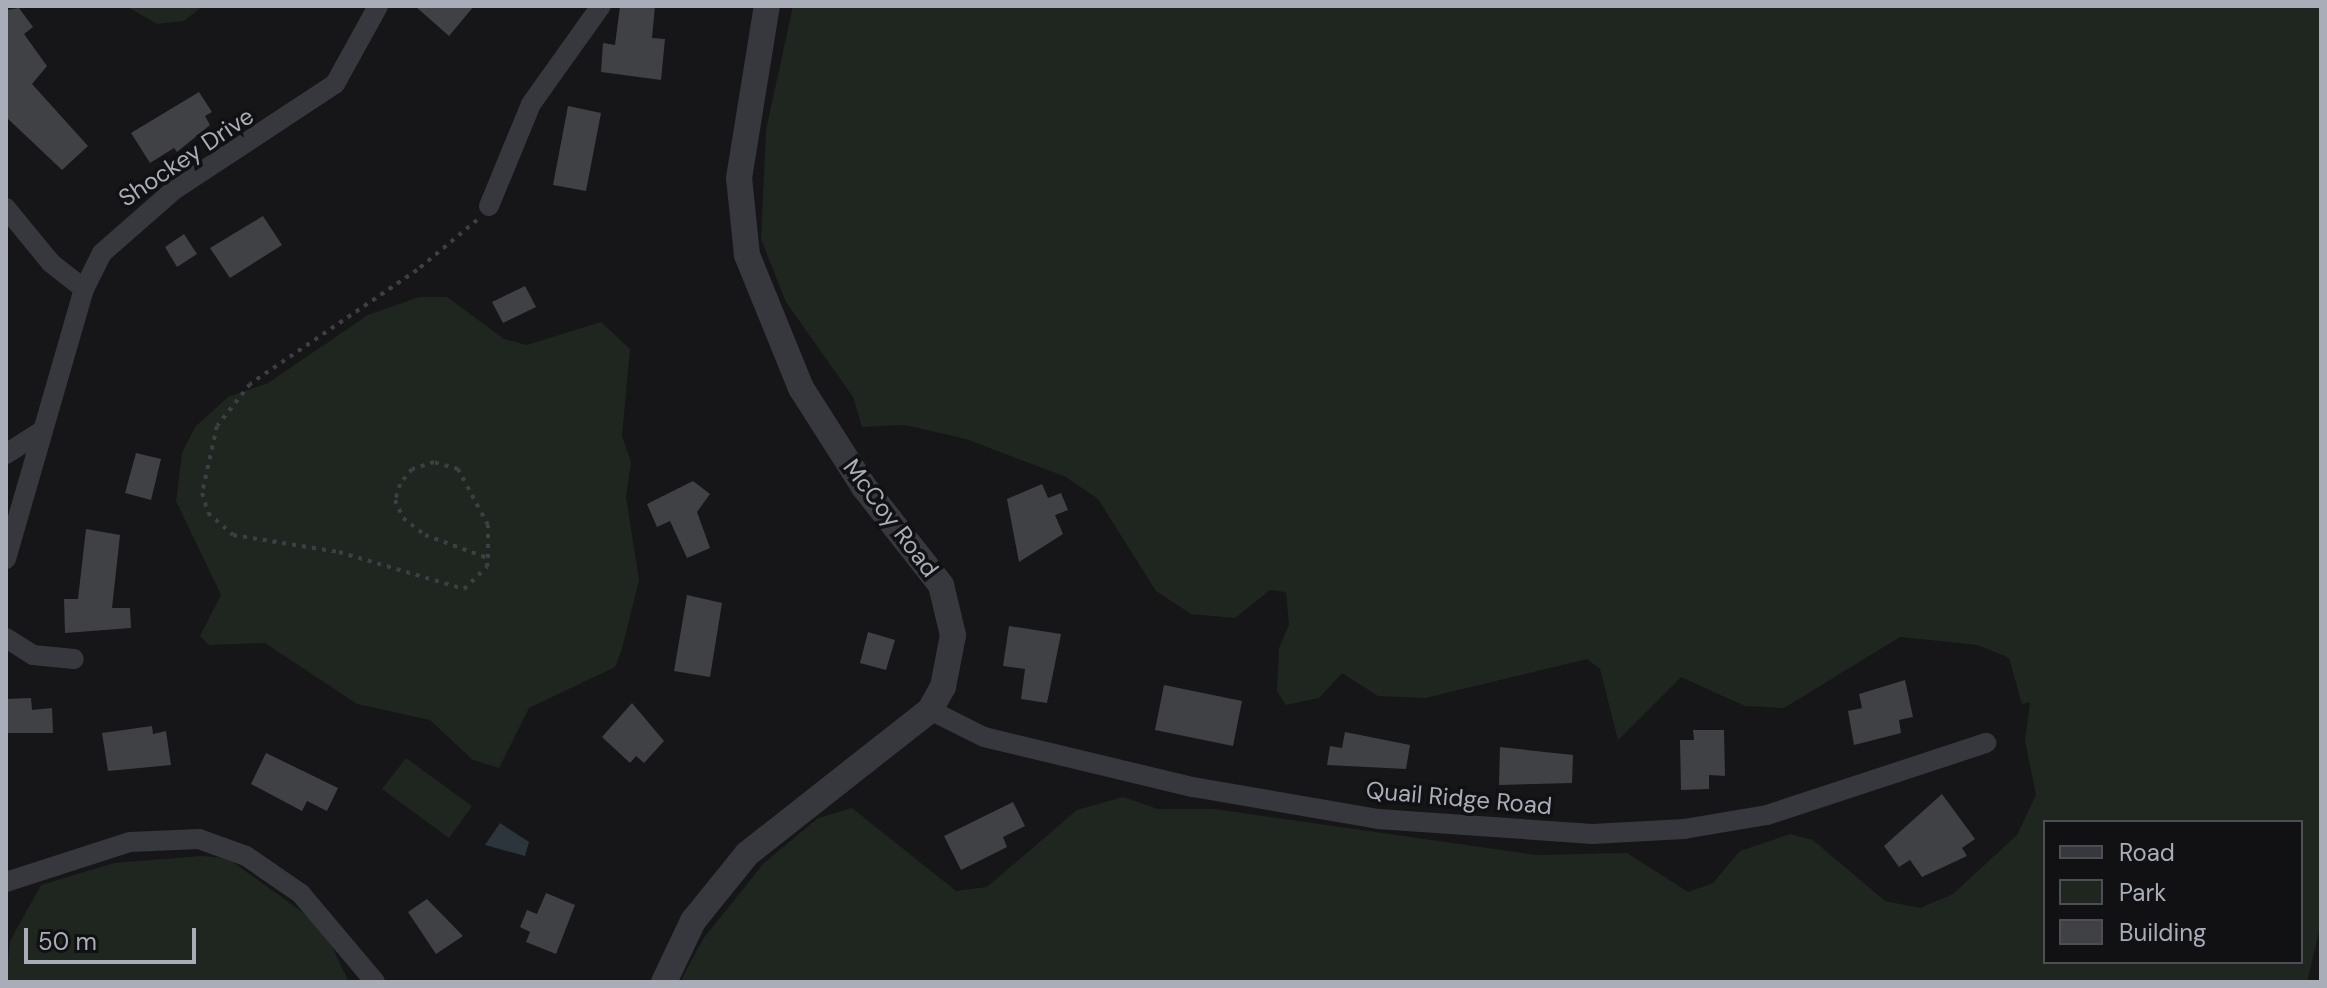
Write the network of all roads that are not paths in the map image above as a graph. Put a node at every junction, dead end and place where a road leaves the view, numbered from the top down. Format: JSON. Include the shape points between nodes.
{"nodes":[{"id":1,"x":378,"y":6,"type":"edge"},
{"id":2,"x":601,"y":6,"type":"edge"},
{"id":3,"x":767,"y":6,"type":"edge"},
{"id":4,"x":489,"y":206,"type":"road end"},
{"id":5,"x":6,"y":208,"type":"edge"},
{"id":6,"x":84,"y":289,"type":"junction"},
{"id":7,"x":40,"y":432,"type":"junction"},
{"id":8,"x":6,"y":454,"type":"edge"},
{"id":9,"x":6,"y":559,"type":"edge"},
{"id":10,"x":6,"y":638,"type":"edge"},
{"id":11,"x":74,"y":659,"type":"dead end"},
{"id":12,"x":930,"y":710,"type":"junction"},
{"id":13,"x":1986,"y":743,"type":"dead end"},
{"id":14,"x":6,"y":882,"type":"edge"},
{"id":15,"x":375,"y":982,"type":"edge"},
{"id":16,"x":664,"y":982,"type":"edge"}],
"edges":[{"from":1,"to":6,"type":"street","name":"Shockey Drive","via":[[335,84],[140,215],[102,253]]},
{"from":2,"to":4,"type":"street","via":[[531,104]]},
{"from":3,"to":12,"type":"street","name":"McCoy Road","via":[[739,178],[747,255],[801,388],[864,487],[941,585],[953,635],[943,687]]},
{"from":5,"to":6,"type":"street","via":[[51,263]]},
{"from":6,"to":7,"type":"street","name":"Shockey Drive"},
{"from":7,"to":8,"type":"street"},
{"from":7,"to":9,"type":"street","name":"Shockey Drive"},
{"from":10,"to":11,"type":"street","via":[[33,655]]},
{"from":12,"to":13,"type":"street","name":"Quail Ridge Road","via":[[999,742],[1193,787],[1378,819],[1566,833],[1728,823]]},
{"from":12,"to":16,"type":"street","name":"McCoy Road","via":[[747,854],[693,921]]},
{"from":14,"to":15,"type":"street","via":[[130,842],[199,839],[246,856],[301,894]]}]}
